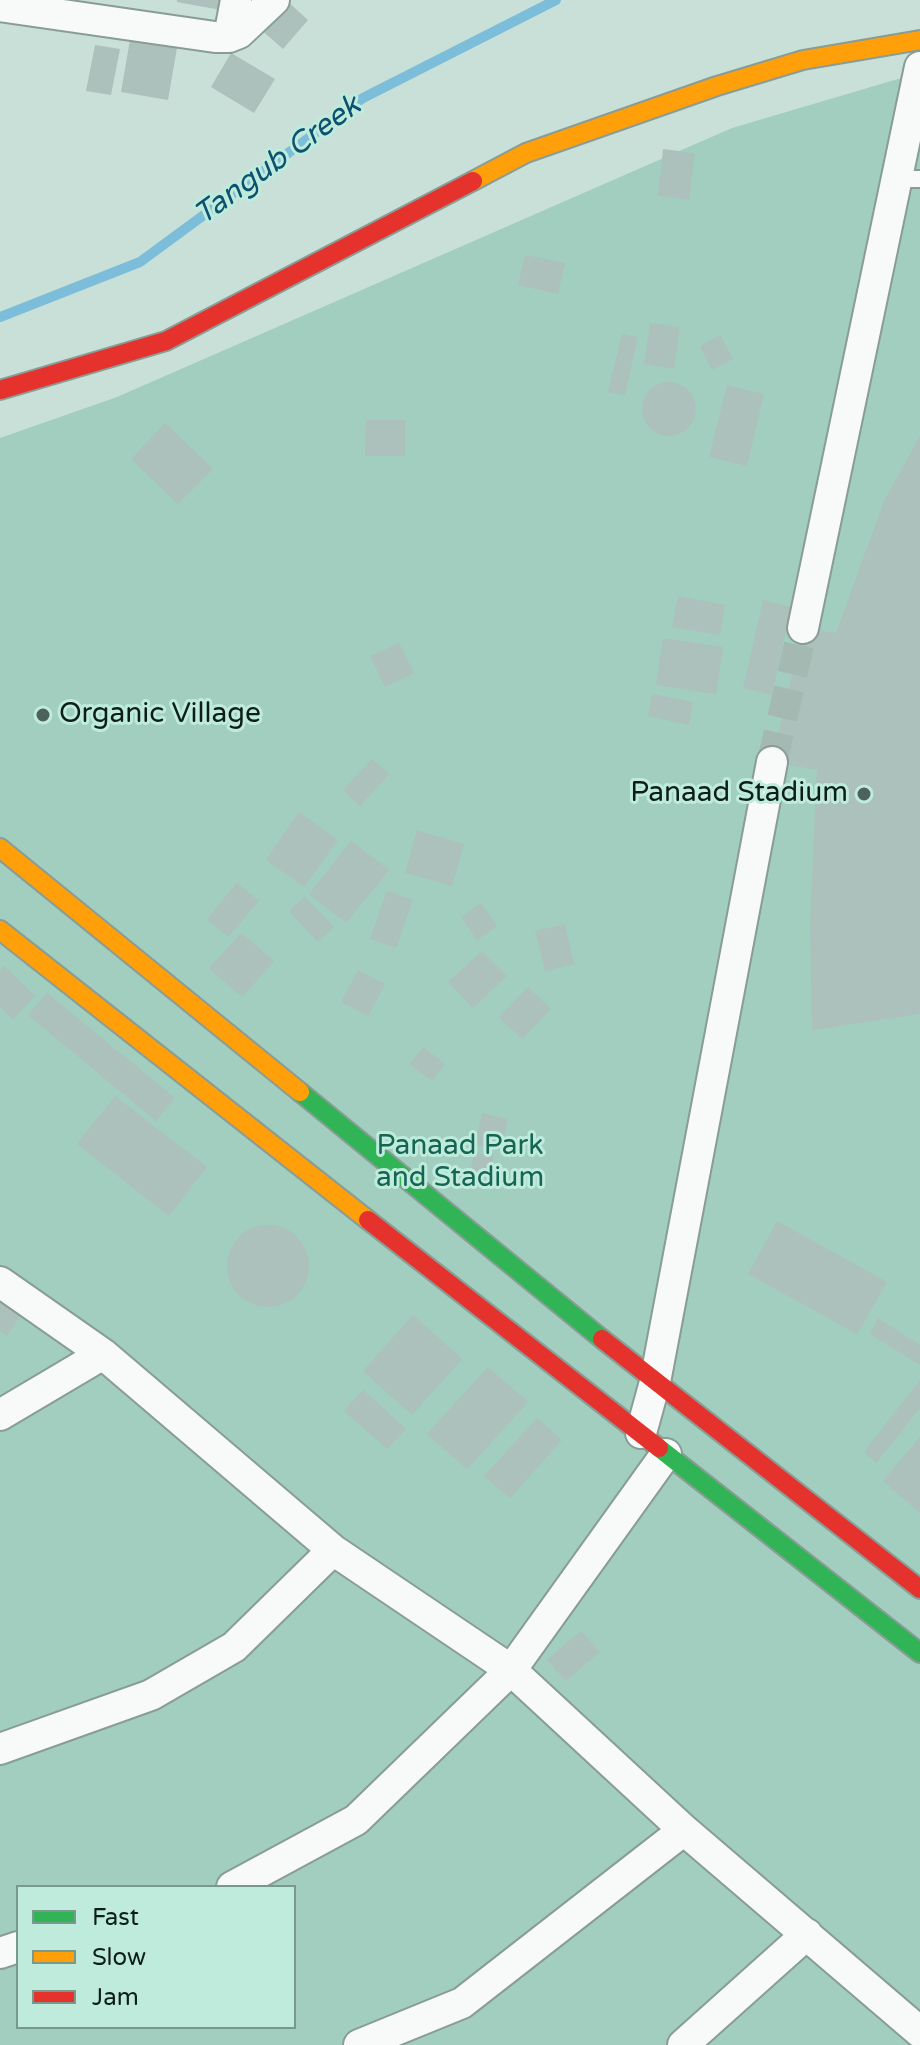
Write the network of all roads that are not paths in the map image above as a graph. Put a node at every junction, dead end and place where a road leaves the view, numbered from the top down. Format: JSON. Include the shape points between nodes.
{"nodes":[{"id":1,"x":236,"y":0,"type":"edge"},
{"id":2,"x":274,"y":0,"type":"edge"},
{"id":3,"x":0,"y":6,"type":"edge"},
{"id":4,"x":101,"y":10,"type":"edge"},
{"id":5,"x":229,"y":37,"type":"junction"},
{"id":6,"x":920,"y":40,"type":"edge"},
{"id":7,"x":920,"y":67,"type":"edge"},
{"id":8,"x":908,"y":179,"type":"edge"},
{"id":9,"x":0,"y":390,"type":"edge"},
{"id":10,"x":803,"y":628,"type":"tunnel mouth"},
{"id":11,"x":772,"y":762,"type":"tunnel mouth"},
{"id":12,"x":0,"y":848,"type":"edge"},
{"id":13,"x":0,"y":930,"type":"edge"},
{"id":14,"x":0,"y":1282,"type":"edge"},
{"id":15,"x":103,"y":1354,"type":"junction"},
{"id":16,"x":655,"y":1382,"type":"junction"},
{"id":17,"x":0,"y":1415,"type":"edge"},
{"id":18,"x":641,"y":1433,"type":"junction"},
{"id":19,"x":666,"y":1454,"type":"junction"},
{"id":20,"x":333,"y":1550,"type":"junction"},
{"id":21,"x":920,"y":1589,"type":"edge"},
{"id":22,"x":920,"y":1653,"type":"edge"},
{"id":23,"x":511,"y":1670,"type":"junction"},
{"id":24,"x":0,"y":1749,"type":"edge"},
{"id":25,"x":684,"y":1830,"type":"junction"},
{"id":26,"x":236,"y":1885,"type":"edge"},
{"id":27,"x":807,"y":1934,"type":"junction"},
{"id":28,"x":920,"y":2032,"type":"edge"},
{"id":29,"x":359,"y":2045,"type":"edge"},
{"id":30,"x":683,"y":2045,"type":"edge"}],
"edges":[{"from":1,"to":5,"type":"street"},
{"from":2,"to":5,"type":"street"},
{"from":3,"to":4,"type":"street"},
{"from":4,"to":5,"type":"street"},
{"from":6,"to":9,"type":"street","via":[[803,60],[526,153],[166,341]]},
{"from":7,"to":8,"type":"street"},
{"from":8,"to":10,"type":"street"},
{"from":11,"to":16,"type":"street"},
{"from":12,"to":16,"type":"street"},
{"from":13,"to":18,"type":"street"},
{"from":14,"to":15,"type":"street"},
{"from":15,"to":17,"type":"street"},
{"from":15,"to":20,"type":"street"},
{"from":16,"to":18,"type":"street"},
{"from":16,"to":21,"type":"street"},
{"from":18,"to":19,"type":"street"},
{"from":19,"to":22,"type":"street"},
{"from":19,"to":23,"type":"street"},
{"from":20,"to":23,"type":"street"},
{"from":20,"to":24,"type":"street","via":[[234,1647],[151,1695]]},
{"from":23,"to":25,"type":"street"},
{"from":23,"to":26,"type":"street","via":[[356,1820]]},
{"from":25,"to":27,"type":"street"},
{"from":25,"to":29,"type":"street","via":[[462,2003]]},
{"from":27,"to":28,"type":"street"},
{"from":27,"to":30,"type":"street"}]}
